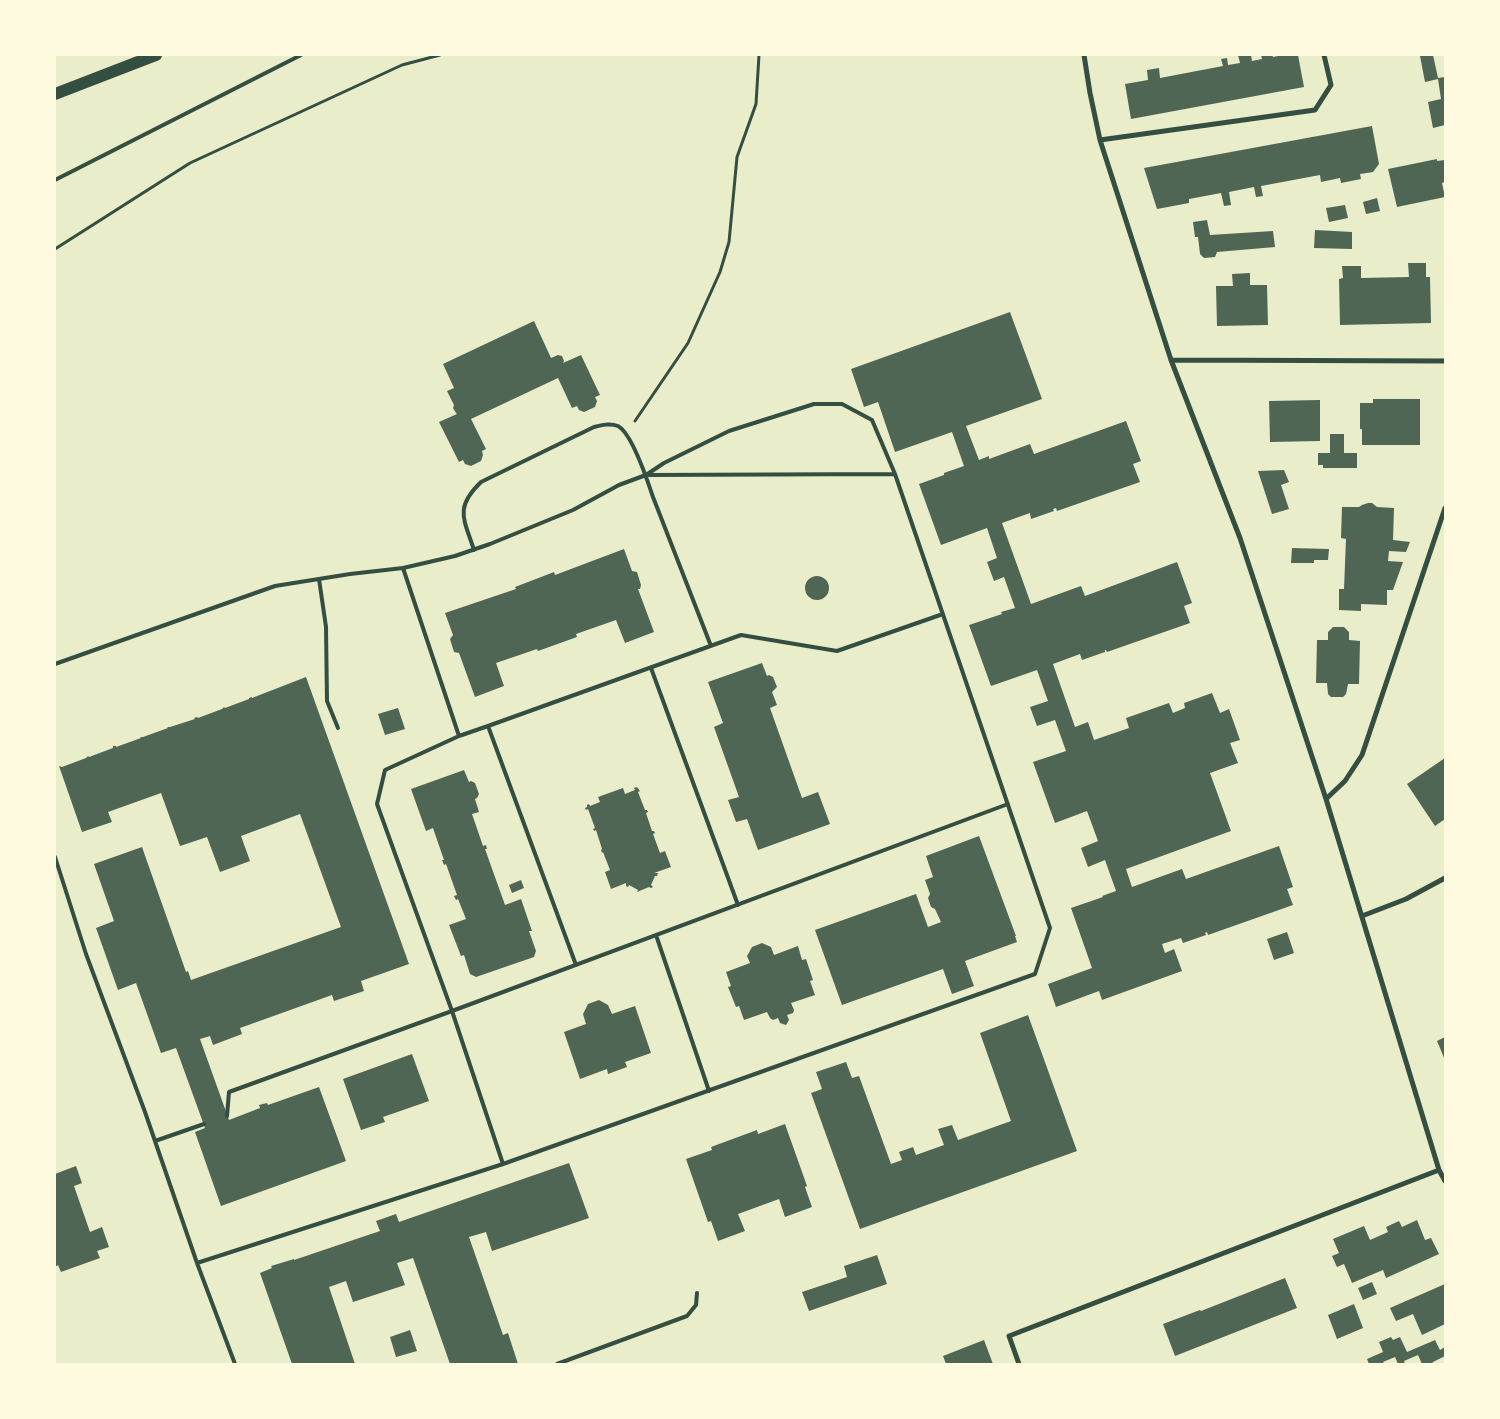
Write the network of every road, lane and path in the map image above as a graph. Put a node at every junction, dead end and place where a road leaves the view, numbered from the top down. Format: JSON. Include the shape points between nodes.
{"nodes":[{"id":1,"x":156,"y":55,"type":"edge"},
{"id":2,"x":301,"y":55,"type":"edge"},
{"id":3,"x":440,"y":55,"type":"edge"},
{"id":4,"x":759,"y":55,"type":"edge"},
{"id":5,"x":1084,"y":55,"type":"edge"},
{"id":6,"x":1324,"y":55,"type":"edge"},
{"id":7,"x":55,"y":94,"type":"edge"},
{"id":8,"x":1100,"y":140,"type":"junction"},
{"id":9,"x":55,"y":180,"type":"edge"},
{"id":10,"x":55,"y":249,"type":"edge"},
{"id":11,"x":1171,"y":360,"type":"junction"},
{"id":12,"x":1445,"y":361,"type":"edge"},
{"id":13,"x":627,"y":434,"type":"junction"},
{"id":14,"x":895,"y":474,"type":"junction"},
{"id":15,"x":646,"y":475,"type":"junction"},
{"id":16,"x":1445,"y":508,"type":"edge"},
{"id":17,"x":474,"y":550,"type":"junction"},
{"id":18,"x":403,"y":568,"type":"junction"},
{"id":19,"x":319,"y":579,"type":"junction"},
{"id":20,"x":944,"y":614,"type":"junction"},
{"id":21,"x":711,"y":646,"type":"junction"},
{"id":22,"x":55,"y":664,"type":"edge"},
{"id":23,"x":651,"y":668,"type":"junction"},
{"id":24,"x":488,"y":726,"type":"junction"},
{"id":25,"x":338,"y":728,"type":"dead end"},
{"id":26,"x":459,"y":736,"type":"junction"},
{"id":27,"x":1326,"y":799,"type":"junction"},
{"id":28,"x":1008,"y":804,"type":"junction"},
{"id":29,"x":55,"y":857,"type":"edge"},
{"id":30,"x":1445,"y":878,"type":"edge"},
{"id":31,"x":738,"y":905,"type":"junction"},
{"id":32,"x":1362,"y":916,"type":"junction"},
{"id":33,"x":656,"y":935,"type":"junction"},
{"id":34,"x":576,"y":965,"type":"junction"},
{"id":35,"x":452,"y":1011,"type":"junction"},
{"id":36,"x":709,"y":1091,"type":"junction"},
{"id":37,"x":227,"y":1116,"type":"dead end"},
{"id":38,"x":204,"y":1124,"type":"dead end"},
{"id":39,"x":155,"y":1141,"type":"junction"},
{"id":40,"x":503,"y":1164,"type":"junction"},
{"id":41,"x":1439,"y":1170,"type":"junction"},
{"id":42,"x":1445,"y":1181,"type":"edge"},
{"id":43,"x":197,"y":1263,"type":"junction"},
{"id":44,"x":697,"y":1293,"type":"dead end"},
{"id":45,"x":235,"y":1364,"type":"edge"},
{"id":46,"x":556,"y":1364,"type":"edge"},
{"id":47,"x":1019,"y":1364,"type":"edge"}],
"edges":[{"from":1,"to":7,"type":"main road"},
{"from":2,"to":9,"type":"lane"},
{"from":3,"to":10,"type":"path","via":[[402,65],[190,163]]},
{"from":4,"to":13,"type":"path","via":[[756,104],[737,156],[729,242],[720,272],[688,343]]},
{"from":5,"to":8,"type":"street"},
{"from":6,"to":8,"type":"street","via":[[1331,85],[1315,110]]},
{"from":8,"to":11,"type":"street"},
{"from":11,"to":12,"type":"street"},
{"from":11,"to":27,"type":"street","via":[[1240,538]]},
{"from":13,"to":15,"type":"lane"},
{"from":13,"to":17,"type":"lane","via":[[618,427],[605,424],[480,482],[464,502],[462,515]]},
{"from":14,"to":15,"type":"lane"},
{"from":14,"to":15,"type":"lane","via":[[872,420],[842,404],[814,404],[729,431]]},
{"from":14,"to":20,"type":"lane"},
{"from":15,"to":17,"type":"lane","via":[[619,485],[574,510]]},
{"from":15,"to":21,"type":"lane"},
{"from":16,"to":27,"type":"street","via":[[1362,755],[1345,782]]},
{"from":17,"to":18,"type":"lane"},
{"from":18,"to":19,"type":"lane"},
{"from":18,"to":26,"type":"lane"},
{"from":19,"to":22,"type":"lane","via":[[251,593]]},
{"from":19,"to":25,"type":"lane","via":[[326,627],[328,700]]},
{"from":20,"to":21,"type":"lane","via":[[837,651],[741,635]]},
{"from":20,"to":28,"type":"lane"},
{"from":21,"to":23,"type":"lane"},
{"from":23,"to":24,"type":"lane"},
{"from":23,"to":31,"type":"lane"},
{"from":24,"to":26,"type":"lane"},
{"from":24,"to":34,"type":"lane"},
{"from":26,"to":35,"type":"lane","via":[[386,770],[377,804]]},
{"from":27,"to":32,"type":"street"},
{"from":28,"to":31,"type":"lane"},
{"from":28,"to":36,"type":"lane","via":[[1050,928],[1035,974]]},
{"from":29,"to":39,"type":"lane","via":[[86,954]]},
{"from":30,"to":32,"type":"street","via":[[1406,899]]},
{"from":31,"to":33,"type":"lane"},
{"from":32,"to":41,"type":"street"},
{"from":33,"to":34,"type":"lane"},
{"from":33,"to":36,"type":"lane"},
{"from":34,"to":35,"type":"lane"},
{"from":35,"to":37,"type":"lane","via":[[229,1092]]},
{"from":35,"to":40,"type":"lane"},
{"from":36,"to":40,"type":"lane"},
{"from":38,"to":39,"type":"lane"},
{"from":39,"to":43,"type":"lane"},
{"from":40,"to":43,"type":"lane"},
{"from":41,"to":42,"type":"street"},
{"from":41,"to":47,"type":"street","via":[[1009,1336]]},
{"from":43,"to":45,"type":"lane"},
{"from":44,"to":46,"type":"lane","via":[[696,1305],[686,1316]]}]}
